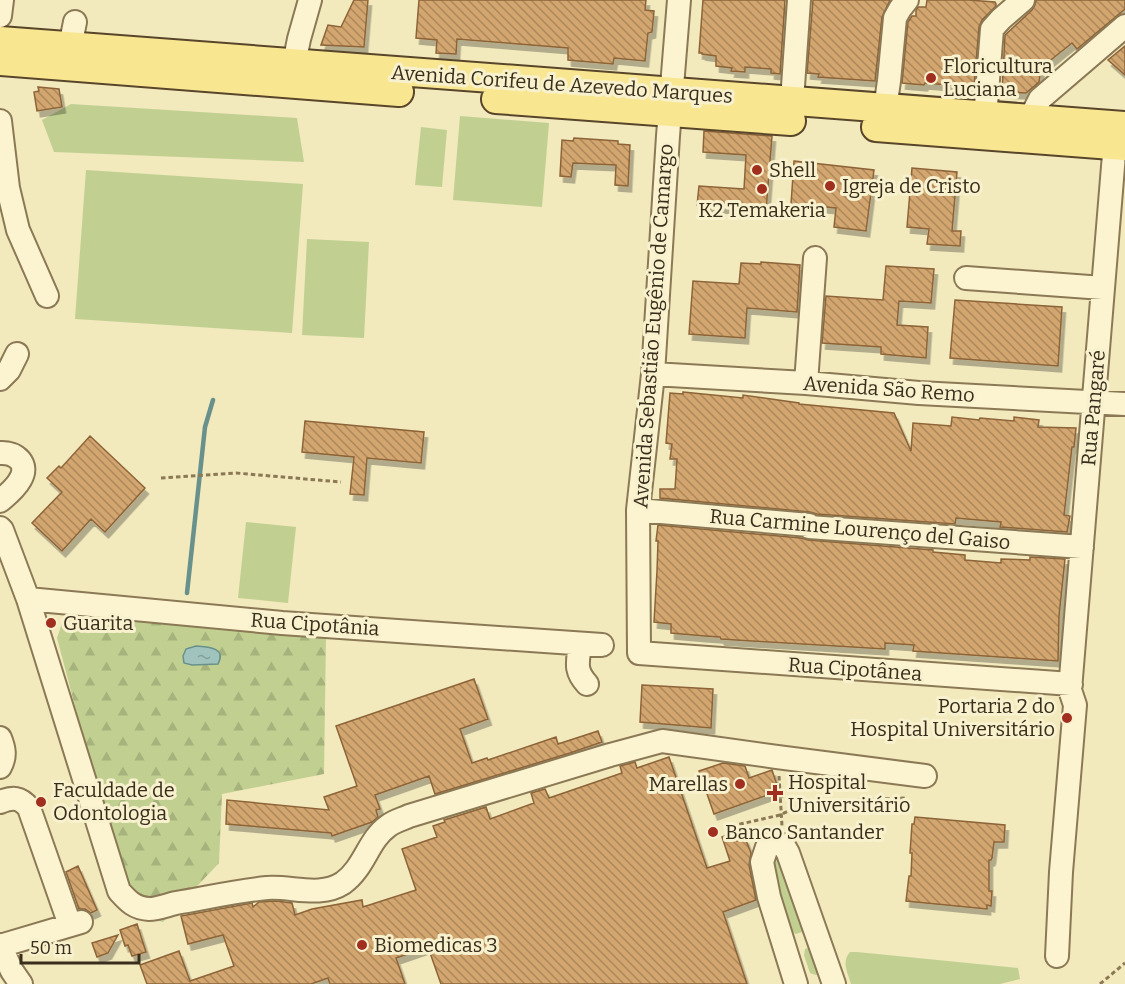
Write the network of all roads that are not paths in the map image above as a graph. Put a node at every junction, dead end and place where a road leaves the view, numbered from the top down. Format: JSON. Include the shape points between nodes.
{"nodes":[{"id":1,"x":2,"y":0,"type":"edge"},
{"id":2,"x":310,"y":0,"type":"edge"},
{"id":3,"x":679,"y":0,"type":"edge"},
{"id":4,"x":799,"y":0,"type":"edge"},
{"id":5,"x":907,"y":0,"type":"edge"},
{"id":6,"x":1023,"y":0,"type":"edge"},
{"id":7,"x":0,"y":16,"type":"edge"},
{"id":8,"x":1125,"y":26,"type":"edge"},
{"id":9,"x":0,"y":41,"type":"edge"},
{"id":10,"x":0,"y":62,"type":"edge"},
{"id":11,"x":294,"y":64,"type":"junction"},
{"id":12,"x":178,"y":75,"type":"junction"},
{"id":13,"x":671,"y":102,"type":"junction"},
{"id":14,"x":791,"y":111,"type":"junction"},
{"id":15,"x":884,"y":118,"type":"junction"},
{"id":16,"x":0,"y":121,"type":"edge"},
{"id":17,"x":984,"y":126,"type":"junction"},
{"id":18,"x":1029,"y":129,"type":"junction"},
{"id":19,"x":1120,"y":136,"type":"edge"},
{"id":20,"x":815,"y":258,"type":"dead end"},
{"id":21,"x":966,"y":278,"type":"dead end"},
{"id":22,"x":1103,"y":288,"type":"junction"},
{"id":23,"x":46,"y":296,"type":"dead end"},
{"id":24,"x":17,"y":354,"type":"dead end"},
{"id":25,"x":653,"y":374,"type":"junction"},
{"id":26,"x":0,"y":379,"type":"edge"},
{"id":27,"x":806,"y":383,"type":"junction"},
{"id":28,"x":1094,"y":402,"type":"junction"},
{"id":29,"x":1125,"y":404,"type":"edge"},
{"id":30,"x":0,"y":453,"type":"edge"},
{"id":31,"x":0,"y":501,"type":"edge"},
{"id":32,"x":638,"y":510,"type":"junction"},
{"id":33,"x":0,"y":528,"type":"edge"},
{"id":34,"x":1082,"y":547,"type":"junction"},
{"id":35,"x":28,"y":599,"type":"junction"},
{"id":36,"x":639,"y":653,"type":"joint"},
{"id":37,"x":587,"y":684,"type":"dead end"},
{"id":38,"x":1070,"y":687,"type":"junction"},
{"id":39,"x":0,"y":738,"type":"edge"},
{"id":40,"x":0,"y":767,"type":"edge"},
{"id":41,"x":925,"y":776,"type":"dead end"},
{"id":42,"x":0,"y":802,"type":"edge"},
{"id":43,"x":819,"y":940,"type":"junction"},
{"id":44,"x":0,"y":946,"type":"edge"},
{"id":45,"x":784,"y":950,"type":"junction"},
{"id":46,"x":1050,"y":956,"type":"dead end"},
{"id":47,"x":811,"y":982,"type":"edge"},
{"id":48,"x":21,"y":984,"type":"edge"}],
"edges":[{"from":1,"to":7,"type":"street"},
{"from":2,"to":11,"type":"street"},
{"from":3,"to":13,"type":"street","name":"Avenida Sebastião Eugênio de Camargo"},
{"from":4,"to":14,"type":"street"},
{"from":5,"to":15,"type":"street","via":[[895,18]]},
{"from":6,"to":17,"type":"street","via":[[992,29]]},
{"from":8,"to":18,"type":"street","via":[[1040,99]]},
{"from":9,"to":11,"type":"main road","name":"Avenida Corifeu de Azevedo Marques","via":[[73,34]]},
{"from":10,"to":12,"type":"main road","name":"Avenida Corifeu de Azevedo Marques"},
{"from":11,"to":12,"type":"main road","via":[[288,72],[189,68]]},
{"from":11,"to":13,"type":"main road","name":"Avenida Corifeu de Azevedo Marques"},
{"from":12,"to":13,"type":"main road","name":"Avenida Corifeu de Azevedo Marques"},
{"from":13,"to":14,"type":"main road","name":"Avenida Corifeu de Azevedo Marques"},
{"from":13,"to":25,"type":"street","name":"Avenida Sebastião Eugênio de Camargo"},
{"from":14,"to":15,"type":"main road","name":"Avenida Corifeu de Azevedo Marques"},
{"from":15,"to":17,"type":"main road","name":"Avenida Corifeu de Azevedo Marques"},
{"from":16,"to":23,"type":"street","via":[[8,188],[18,230]]},
{"from":17,"to":18,"type":"main road","name":"Avenida Corifeu de Azevedo Marques"},
{"from":18,"to":19,"type":"main road","name":"Avenida Corifeu de Azevedo Marques"},
{"from":19,"to":22,"type":"street","name":"Rua Pangaré"},
{"from":20,"to":27,"type":"street"},
{"from":21,"to":22,"type":"street"},
{"from":22,"to":28,"type":"street","name":"Rua Pangaré"},
{"from":24,"to":26,"type":"street"},
{"from":25,"to":27,"type":"street","name":"Avenida São Remo"},
{"from":25,"to":32,"type":"street","name":"Avenida Sebastião Eugênio de Camargo"},
{"from":27,"to":28,"type":"street","name":"Avenida São Remo"},
{"from":28,"to":29,"type":"street","name":"Avenida São Remo"},
{"from":28,"to":34,"type":"street","name":"Rua Pangaré"},
{"from":30,"to":31,"type":"street","via":[[19,458],[24,473]]},
{"from":32,"to":34,"type":"street","name":"Rua Carmine Lourenço del Gaiso"},
{"from":32,"to":36,"type":"street","name":"Avenida Sebastião Eugênio de Camargo"},
{"from":33,"to":35,"type":"street"},
{"from":34,"to":38,"type":"street","name":"Rua Pangaré"},
{"from":35,"to":37,"type":"street","name":"Rua Cipotânia","via":[[282,623],[591,645],[578,670]]},
{"from":35,"to":41,"type":"street","via":[[119,891],[130,904],[141,908],[266,888],[326,891],[356,871],[375,838],[389,825],[409,816],[662,741]]},
{"from":36,"to":38,"type":"street","name":"Rua Cipotânea"},
{"from":38,"to":46,"type":"street","name":"Rua Pangaré","via":[[1075,705]]},
{"from":39,"to":40,"type":"street","via":[[4,760]]},
{"from":42,"to":44,"type":"street","via":[[19,798],[30,808],[76,924]]},
{"from":43,"to":45,"type":"street","via":[[799,937]]},
{"from":43,"to":45,"type":"street","via":[[788,852],[774,842],[762,862]]},
{"from":43,"to":47,"type":"street"},
{"from":44,"to":48,"type":"street"},
{"from":45,"to":47,"type":"street"}]}
